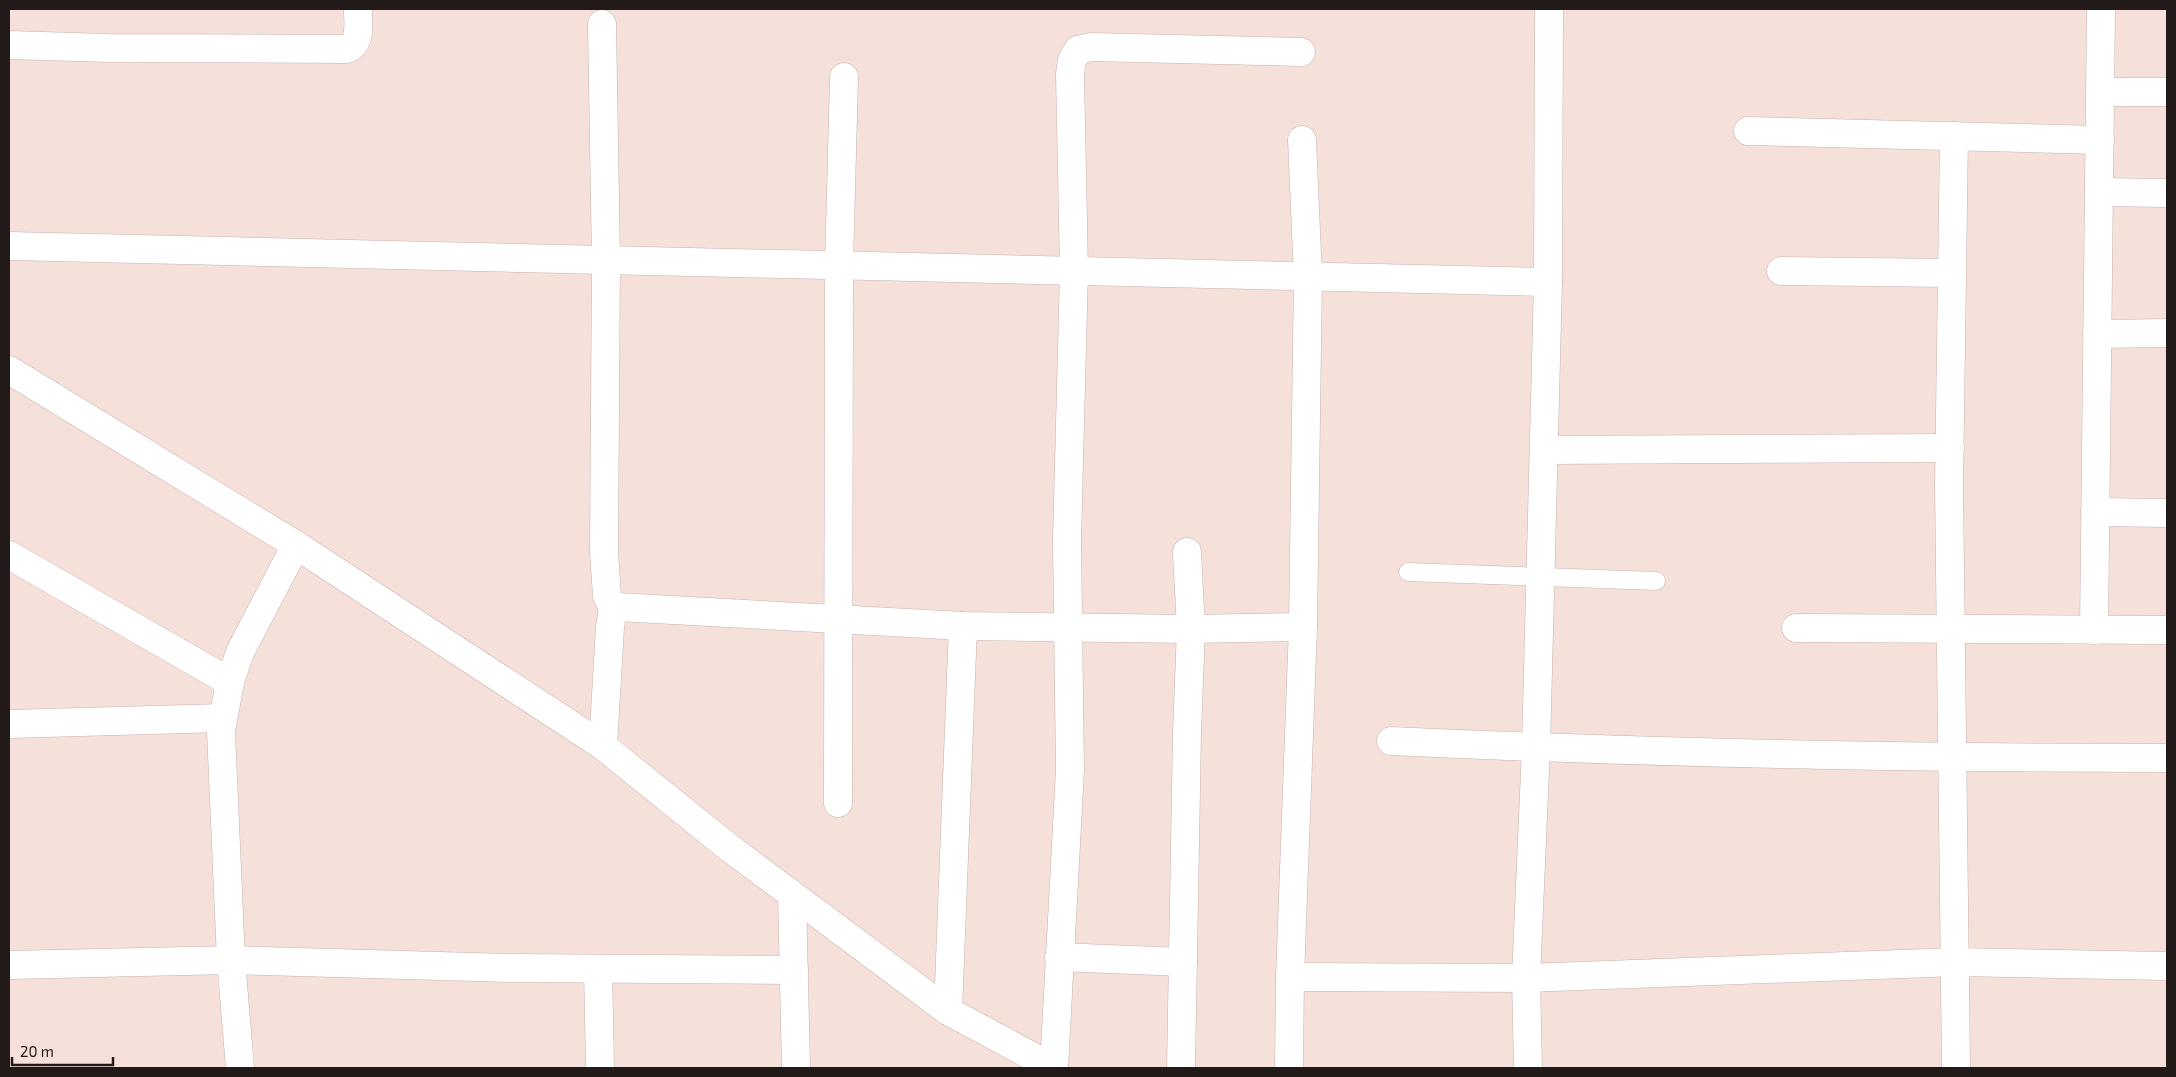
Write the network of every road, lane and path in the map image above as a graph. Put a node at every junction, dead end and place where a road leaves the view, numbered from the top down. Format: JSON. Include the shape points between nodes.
{"nodes":[{"id":1,"x":358,"y":9,"type":"edge"},
{"id":2,"x":1549,"y":9,"type":"edge"},
{"id":3,"x":2101,"y":9,"type":"edge"},
{"id":4,"x":602,"y":24,"type":"dead end"},
{"id":5,"x":9,"y":45,"type":"edge"},
{"id":6,"x":1301,"y":52,"type":"dead end"},
{"id":7,"x":844,"y":77,"type":"dead end"},
{"id":8,"x":2100,"y":92,"type":"junction"},
{"id":9,"x":2167,"y":92,"type":"edge"},
{"id":10,"x":1748,"y":131,"type":"dead end"},
{"id":11,"x":1954,"y":136,"type":"junction"},
{"id":12,"x":1302,"y":140,"type":"dead end"},
{"id":13,"x":2100,"y":140,"type":"junction"},
{"id":14,"x":2099,"y":192,"type":"junction"},
{"id":15,"x":2167,"y":193,"type":"edge"},
{"id":16,"x":9,"y":246,"type":"edge"},
{"id":17,"x":606,"y":260,"type":"junction"},
{"id":18,"x":839,"y":266,"type":"junction"},
{"id":19,"x":1074,"y":271,"type":"junction"},
{"id":20,"x":1781,"y":271,"type":"dead end"},
{"id":21,"x":1951,"y":273,"type":"junction"},
{"id":22,"x":1308,"y":277,"type":"junction"},
{"id":23,"x":1548,"y":282,"type":"junction"},
{"id":24,"x":2167,"y":333,"type":"edge"},
{"id":25,"x":2097,"y":334,"type":"junction"},
{"id":26,"x":9,"y":370,"type":"edge"},
{"id":27,"x":1950,"y":448,"type":"junction"},
{"id":28,"x":1544,"y":450,"type":"junction"},
{"id":29,"x":2095,"y":512,"type":"junction"},
{"id":30,"x":2167,"y":513,"type":"edge"},
{"id":31,"x":296,"y":545,"type":"junction"},
{"id":32,"x":1188,"y":552,"type":"dead end"},
{"id":33,"x":9,"y":556,"type":"edge"},
{"id":34,"x":1408,"y":572,"type":"dead end"},
{"id":35,"x":1541,"y":576,"type":"junction"},
{"id":36,"x":1656,"y":581,"type":"dead end"},
{"id":37,"x":614,"y":611,"type":"junction"},
{"id":38,"x":840,"y":620,"type":"junction"},
{"id":39,"x":962,"y":626,"type":"junction"},
{"id":40,"x":1068,"y":627,"type":"junction"},
{"id":41,"x":1303,"y":627,"type":"junction"},
{"id":42,"x":1796,"y":628,"type":"dead end"},
{"id":43,"x":1191,"y":629,"type":"junction"},
{"id":44,"x":1951,"y":629,"type":"junction"},
{"id":45,"x":2094,"y":630,"type":"junction"},
{"id":46,"x":2167,"y":630,"type":"edge"},
{"id":47,"x":230,"y":682,"type":"junction"},
{"id":48,"x":223,"y":718,"type":"junction"},
{"id":49,"x":9,"y":724,"type":"edge"},
{"id":50,"x":1392,"y":741,"type":"dead end"},
{"id":51,"x":603,"y":746,"type":"junction"},
{"id":52,"x":1536,"y":748,"type":"junction"},
{"id":53,"x":1953,"y":758,"type":"junction"},
{"id":54,"x":2167,"y":758,"type":"edge"},
{"id":55,"x":838,"y":803,"type":"dead end"},
{"id":56,"x":792,"y":896,"type":"junction"},
{"id":57,"x":1059,"y":957,"type":"junction"},
{"id":58,"x":231,"y":960,"type":"junction"},
{"id":59,"x":1183,"y":962,"type":"junction"},
{"id":60,"x":1956,"y":962,"type":"junction"},
{"id":61,"x":9,"y":965,"type":"edge"},
{"id":62,"x":2167,"y":966,"type":"edge"},
{"id":63,"x":598,"y":969,"type":"junction"},
{"id":64,"x":794,"y":970,"type":"junction"},
{"id":65,"x":1290,"y":977,"type":"junction"},
{"id":66,"x":1526,"y":978,"type":"junction"},
{"id":67,"x":948,"y":1012,"type":"junction"},
{"id":68,"x":240,"y":1068,"type":"edge"},
{"id":69,"x":600,"y":1068,"type":"edge"},
{"id":70,"x":796,"y":1068,"type":"edge"},
{"id":71,"x":1054,"y":1068,"type":"edge"},
{"id":72,"x":1181,"y":1068,"type":"edge"},
{"id":73,"x":1289,"y":1068,"type":"edge"},
{"id":74,"x":1528,"y":1068,"type":"edge"},
{"id":75,"x":1956,"y":1068,"type":"edge"}],
"edges":[{"from":1,"to":5,"type":"street","via":[[357,40],[354,46],[346,49]]},
{"from":2,"to":23,"type":"street"},
{"from":3,"to":8,"type":"street"},
{"from":4,"to":17,"type":"street"},
{"from":6,"to":19,"type":"street","via":[[1091,47],[1078,50],[1072,60],[1070,74]]},
{"from":7,"to":18,"type":"street"},
{"from":8,"to":9,"type":"street"},
{"from":8,"to":13,"type":"street"},
{"from":10,"to":11,"type":"street"},
{"from":11,"to":13,"type":"street"},
{"from":11,"to":21,"type":"street"},
{"from":12,"to":22,"type":"street"},
{"from":13,"to":14,"type":"street"},
{"from":14,"to":15,"type":"street"},
{"from":14,"to":25,"type":"street"},
{"from":16,"to":17,"type":"street"},
{"from":17,"to":18,"type":"street"},
{"from":17,"to":37,"type":"street","via":[[604,552],[607,596]]},
{"from":18,"to":19,"type":"street"},
{"from":18,"to":38,"type":"street"},
{"from":19,"to":22,"type":"street"},
{"from":19,"to":40,"type":"street"},
{"from":20,"to":21,"type":"street"},
{"from":21,"to":27,"type":"street"},
{"from":22,"to":23,"type":"street"},
{"from":22,"to":41,"type":"street"},
{"from":23,"to":28,"type":"street"},
{"from":24,"to":25,"type":"street"},
{"from":25,"to":29,"type":"street"},
{"from":26,"to":31,"type":"street"},
{"from":27,"to":28,"type":"street"},
{"from":27,"to":44,"type":"street"},
{"from":28,"to":35,"type":"street"},
{"from":29,"to":30,"type":"street"},
{"from":29,"to":45,"type":"street"},
{"from":31,"to":47,"type":"street","via":[[240,652]]},
{"from":31,"to":51,"type":"street"},
{"from":32,"to":43,"type":"street"},
{"from":33,"to":47,"type":"street"},
{"from":34,"to":35,"type":"lane"},
{"from":35,"to":36,"type":"lane"},
{"from":35,"to":52,"type":"street"},
{"from":37,"to":38,"type":"street","via":[[618,607],[628,607]]},
{"from":37,"to":51,"type":"street","via":[[610,628]]},
{"from":38,"to":39,"type":"street"},
{"from":38,"to":55,"type":"street"},
{"from":39,"to":40,"type":"street"},
{"from":39,"to":67,"type":"street"},
{"from":40,"to":43,"type":"street"},
{"from":40,"to":57,"type":"street","via":[[1070,770]]},
{"from":41,"to":43,"type":"street"},
{"from":41,"to":65,"type":"street"},
{"from":42,"to":44,"type":"street"},
{"from":43,"to":59,"type":"street"},
{"from":44,"to":45,"type":"street"},
{"from":44,"to":53,"type":"street"},
{"from":45,"to":46,"type":"street"},
{"from":47,"to":48,"type":"street"},
{"from":48,"to":49,"type":"street"},
{"from":48,"to":58,"type":"street"},
{"from":50,"to":52,"type":"street"},
{"from":51,"to":56,"type":"street"},
{"from":52,"to":53,"type":"street"},
{"from":52,"to":66,"type":"street"},
{"from":53,"to":54,"type":"street"},
{"from":53,"to":60,"type":"street"},
{"from":56,"to":64,"type":"street"},
{"from":56,"to":67,"type":"street"},
{"from":57,"to":59,"type":"street"},
{"from":57,"to":71,"type":"street"},
{"from":58,"to":61,"type":"street"},
{"from":58,"to":63,"type":"street"},
{"from":58,"to":68,"type":"street"},
{"from":59,"to":72,"type":"street"},
{"from":60,"to":62,"type":"street"},
{"from":60,"to":66,"type":"street"},
{"from":60,"to":75,"type":"street"},
{"from":63,"to":64,"type":"street"},
{"from":63,"to":69,"type":"street"},
{"from":64,"to":70,"type":"street"},
{"from":65,"to":66,"type":"street"},
{"from":65,"to":73,"type":"street"},
{"from":66,"to":74,"type":"street"},
{"from":67,"to":71,"type":"street"}]}
